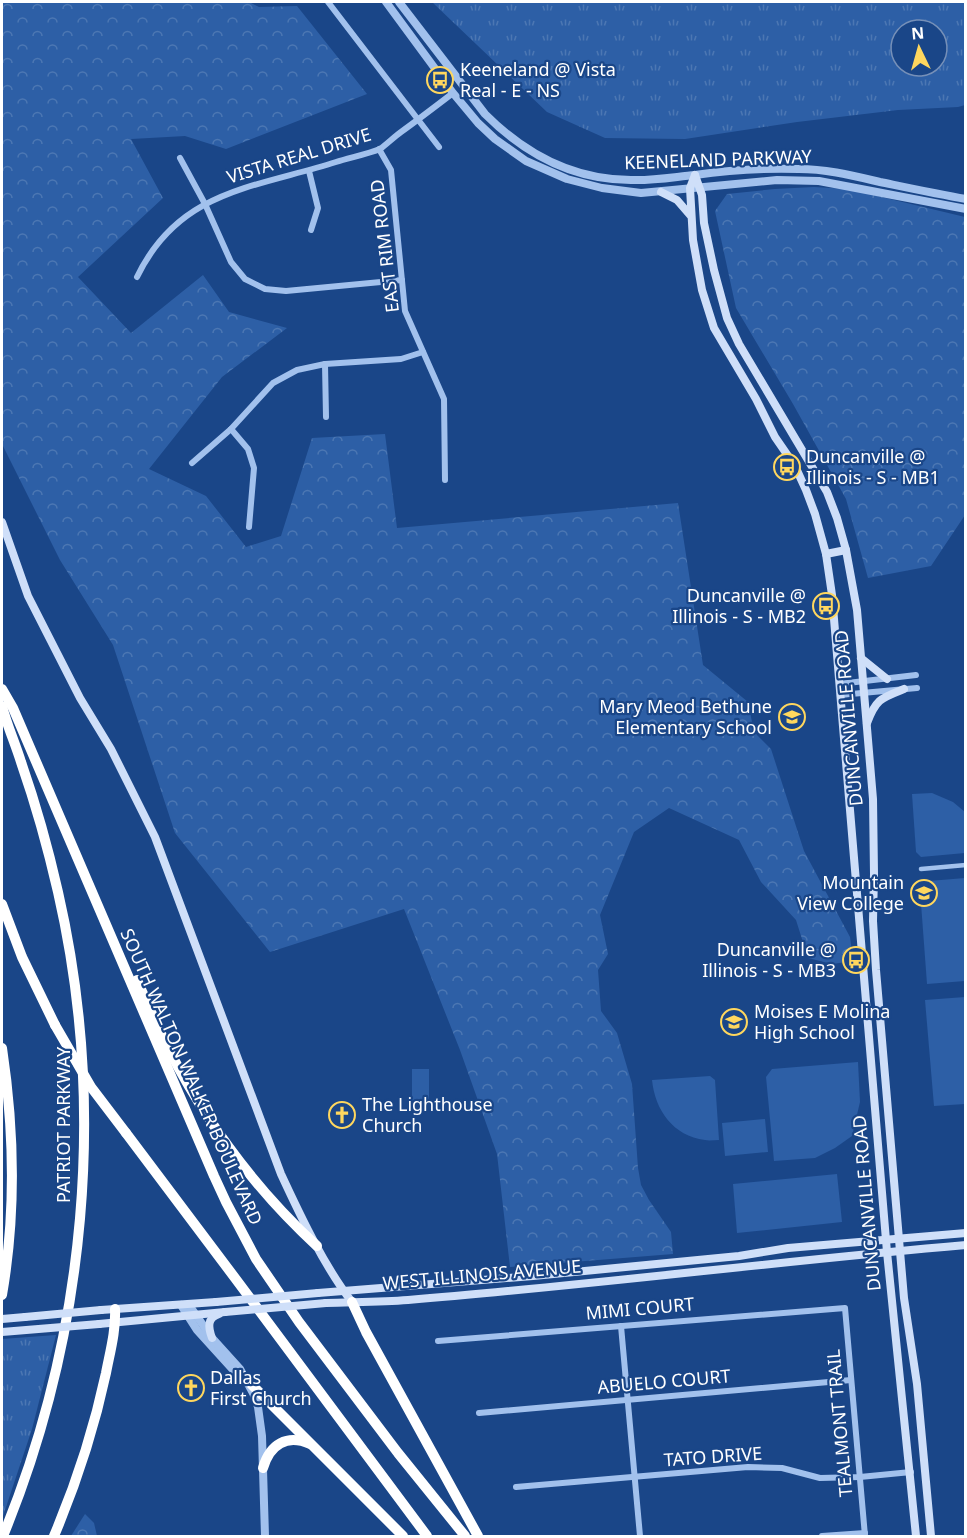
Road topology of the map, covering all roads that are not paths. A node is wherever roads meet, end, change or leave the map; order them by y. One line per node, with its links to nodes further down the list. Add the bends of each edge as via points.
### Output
1 (328, 2): 6 (street)
2 (386, 2): 5 (street, KEENELAND PARKWAY)
3 (399, 2): 4 (street, KEENELAND PARKWAY)
4 (462, 86): 5 (street); 12 (street, KEENELAND PARKWAY, via 501,130 522,146 570,170 629,180)
5 (453, 93): 6 (street, VISTA REAL DRIVE); 16 (street, KEENELAND PARKWAY, via 495,139 534,166 602,188)
6 (418, 119): 7 (street); 8 (street, VISTA REAL DRIVE)
7 (439, 147)
8 (379, 149): 11 (street, VISTA REAL DRIVE); 23 (street, EAST RIM ROAD, via 391,170)
9 (180, 158): 18 (street)
10 (738, 170): 12 (street, KEENELAND PARKWAY); 13 (street); 17 (street, KEENELAND PARKWAY, via 817,170)
11 (309, 171): 18 (street, VISTA REAL DRIVE, via 248,186); 21 (street, via 318,208)
12 (695, 175): 14 (main road, DUNCANVILLE ROAD); 15 (main road, DUNCANVILLE ROAD)
13 (740, 183): 14 (street, KEENELAND PARKWAY); 19 (street, KEENELAND PARKWAY, via 819,181)
14 (700, 187): 15 (street, KEENELAND PARKWAY); 24 (main road, DUNCANVILLE ROAD, via 708,246)
15 (690, 188): 16 (street, KEENELAND PARKWAY); 20 (main road, DUNCANVILLE ROAD)
16 (661, 192): 20 (main road, via 677,200)
17 (966, 199)
18 (205, 204): 22 (street, VISTA REAL DRIVE, via 164,236); 23 (street, via 231,262 245,279 265,289 286,291)
19 (966, 208)
20 (691, 216): 25 (main road, DUNCANVILLE ROAD, via 697,266)
21 (311, 230)
22 (137, 277)
23 (402, 280): 26 (street, EAST RIM ROAD, via 405,311)
24 (725, 309): 25 (main road); 29 (main road, DUNCANVILLE ROAD, via 739,344)
25 (710, 315): 31 (main road, DUNCANVILLE ROAD)
26 (423, 352): 27 (street, via 401,358); 33 (street, EAST RIM ROAD, via 444,399)
27 (325, 364): 28 (street); 30 (street, via 297,370 273,382)
28 (326, 417)
29 (789, 428): 31 (main road); 36 (main road, DUNCANVILLE ROAD, via 826,492)
30 (231, 429): 32 (street); 35 (street, via 248,449 254,468)
31 (775, 437): 37 (main road, DUNCANVILLE ROAD, via 806,490)
32 (192, 463)
33 (445, 480)
34 (2, 522): 59 (main road, via 28,596 155,837 281,1174)
35 (249, 526)
36 (846, 550): 37 (main road); 38 (main road, DUNCANVILLE ROAD)
37 (826, 554): 42 (main road, DUNCANVILLE ROAD)
38 (861, 658): 40 (main road); 41 (main road, DUNCANVILLE ROAD)
39 (916, 675): 40 (street)
40 (886, 679): 41 (street)
41 (862, 681): 42 (street); 46 (main road, DUNCANVILLE ROAD)
42 (839, 684): 47 (main road, DUNCANVILLE ROAD)
43 (917, 688): 45 (street)
44 (2, 689): 53 (highway, SOUTH WALTON WALKER BOULEVARD)
45 (904, 689): 46 (street); 49 (main road, via 873,707)
46 (863, 693): 47 (street); 49 (main road, DUNCANVILLE ROAD)
47 (840, 695): 57 (main road, DUNCANVILLE ROAD)
48 (2, 709): 94 (highway, PATRIOT PARKWAY, via 41,825 58,893 74,980 84,1094 79,1230 63,1343 40,1431)
49 (866, 726): 56 (main road, DUNCANVILLE ROAD, via 874,819 876,970)
50 (966, 865): 51 (street)
51 (921, 869)
52 (2, 904): 98 (highway, bridge, via 55,1025 92,1087)
53 (103, 919): 59 (highway, via 126,955 167,1046 207,1116 246,1170); 99 (highway, SOUTH WALTON WALKER BOULEVARD, via 218,1185 256,1259 337,1373)
54 (2, 1048): 68 (highway, via 11,1141 9,1230)
55 (966, 1233): 56 (main road, WEST ILLINOIS AVENUE)
56 (899, 1239): 57 (main road, WEST ILLINOIS AVENUE); 60 (main road, DUNCANVILLE ROAD)
57 (886, 1240): 61 (main road, DUNCANVILLE ROAD); 62 (main road, WEST ILLINOIS AVENUE)
58 (966, 1245): 60 (main road, WEST ILLINOIS AVENUE)
59 (317, 1246): 67 (main road)
60 (900, 1251): 61 (main road, WEST ILLINOIS AVENUE); 88 (main road, DUNCANVILLE ROAD)
61 (887, 1252): 63 (main road, WEST ILLINOIS AVENUE); 89 (main road, DUNCANVILLE ROAD)
62 (699, 1260): 63 (main road); 64 (main road, WEST ILLINOIS AVENUE)
63 (700, 1273): 66 (main road, WEST ILLINOIS AVENUE)
64 (510, 1278): 65 (main road, WEST ILLINOIS AVENUE); 66 (main road)
65 (439, 1284): 67 (main road, WEST ILLINOIS AVENUE); 69 (main road)
66 (511, 1290): 69 (main road, WEST ILLINOIS AVENUE)
67 (344, 1291): 70 (main road); 71 (main road, WEST ILLINOIS AVENUE, bridge)
68 (2, 1295)
69 (439, 1297): 70 (main road, WEST ILLINOIS AVENUE)
70 (352, 1302): 74 (main road, WEST ILLINOIS AVENUE, bridge); 100 (highway)
71 (185, 1305): 73 (main road, WEST ILLINOIS AVENUE); 75 (street)
72 (845, 1308): 78 (street, MIMI COURT); 83 (street, TEALMONT TRAIL)
73 (115, 1309): 76 (main road, WEST ILLINOIS AVENUE, bridge); 77 (highway)
74 (223, 1313): 75 (main road, WEST ILLINOIS AVENUE); 80 (main road, via 210,1321)
75 (191, 1316): 77 (main road, WEST ILLINOIS AVENUE); 80 (street); 82 (street, via 197,1330)
76 (2, 1319)
77 (115, 1323): 79 (main road, WEST ILLINOIS AVENUE, bridge); 95 (highway, via 88,1442)
78 (621, 1326): 81 (street, MIMI COURT); 84 (street)
79 (2, 1332)
80 (212, 1338): 82 (street)
81 (438, 1341)
82 (243, 1376): 86 (highway); 87 (street, via 258,1407)
83 (851, 1380): 84 (street, ABUELO COURT); 91 (street, TEALMONT TRAIL)
84 (628, 1400): 85 (street, ABUELO COURT); 90 (street)
85 (478, 1413)
86 (314, 1447): 87 (highway, via 300,1440 280,1443 271,1450); 97 (highway)
87 (263, 1468): 96 (street)
88 (926, 1471): 89 (main road); 104 (main road, DUNCANVILLE ROAD)
89 (910, 1472): 91 (street, TATO DRIVE); 103 (main road, DUNCANVILLE ROAD)
90 (635, 1477): 91 (street, TATO DRIVE, via 748,1467 782,1468 820,1478); 92 (street, TATO DRIVE); 101 (street)
91 (860, 1477): 93 (street, TEALMONT TRAIL)
92 (516, 1487)
93 (865, 1535): 102 (street)
94 (3, 1536)
95 (54, 1536)
96 (265, 1536)
97 (403, 1536)
98 (427, 1536)
99 (465, 1536)
100 (478, 1536)
101 (640, 1536)
102 (822, 1536)
103 (916, 1536)
104 (932, 1536)

